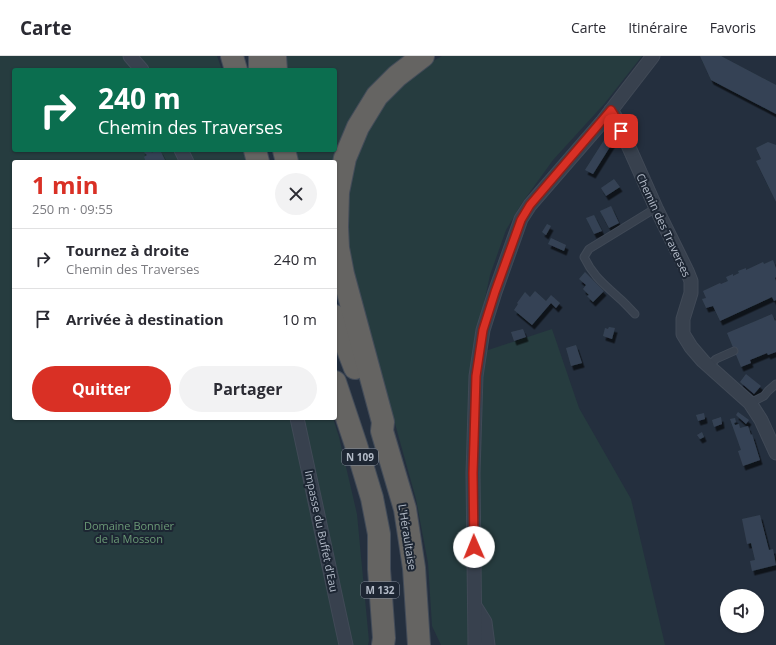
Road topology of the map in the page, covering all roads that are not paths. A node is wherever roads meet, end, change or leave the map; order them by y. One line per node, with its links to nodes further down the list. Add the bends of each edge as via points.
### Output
1 (130, 56): 7 (street)
2 (232, 56): 8 (highway)
3 (260, 56): 9 (highway)
4 (275, 56): 10 (highway)
5 (423, 56): 21 (highway, N 109, via 377,96 358,127 345,158 338,192 338,248 383,422)
6 (652, 56): 11 (street)
7 (140, 68)
8 (235, 68)
9 (260, 68)
10 (276, 68)
11 (611, 110): 12 (street, Chemin des Traverses); 24 (street, via 524,214 483,330 476,376 473,473)
12 (656, 208): 13 (lane, via 589,249 584,257 596,276); 16 (street, Chemin des Traverses, via 691,281 691,293 683,320 683,334 691,348)
13 (635, 314)
14 (337, 321): 21 (highway, N 109, via 376,425)
15 (734, 351): 16 (lane, via 716,359)
16 (709, 366): 19 (street, Chemin des Traverses)
17 (776, 384): 19 (lane, via 764,396)
18 (337, 388): 23 (highway, N 109, via 372,498)
19 (750, 403): 22 (street, Chemin des Traverses, via 762,420)
20 (297, 420): 25 (street, Impasse du Buffet d'Eau)
21 (382, 431): 28 (highway, L'Héraultaise / N 109, via 405,509 414,568)
22 (776, 453)
23 (379, 534): 26 (highway, M 132); 27 (highway, L'Héraultaise / N 109, via 390,570)
24 (475, 606): 29 (street); 30 (street, via 485,622)
25 (346, 645)
26 (383, 645)
27 (397, 645)
28 (419, 645)
29 (475, 645)
30 (488, 645)

